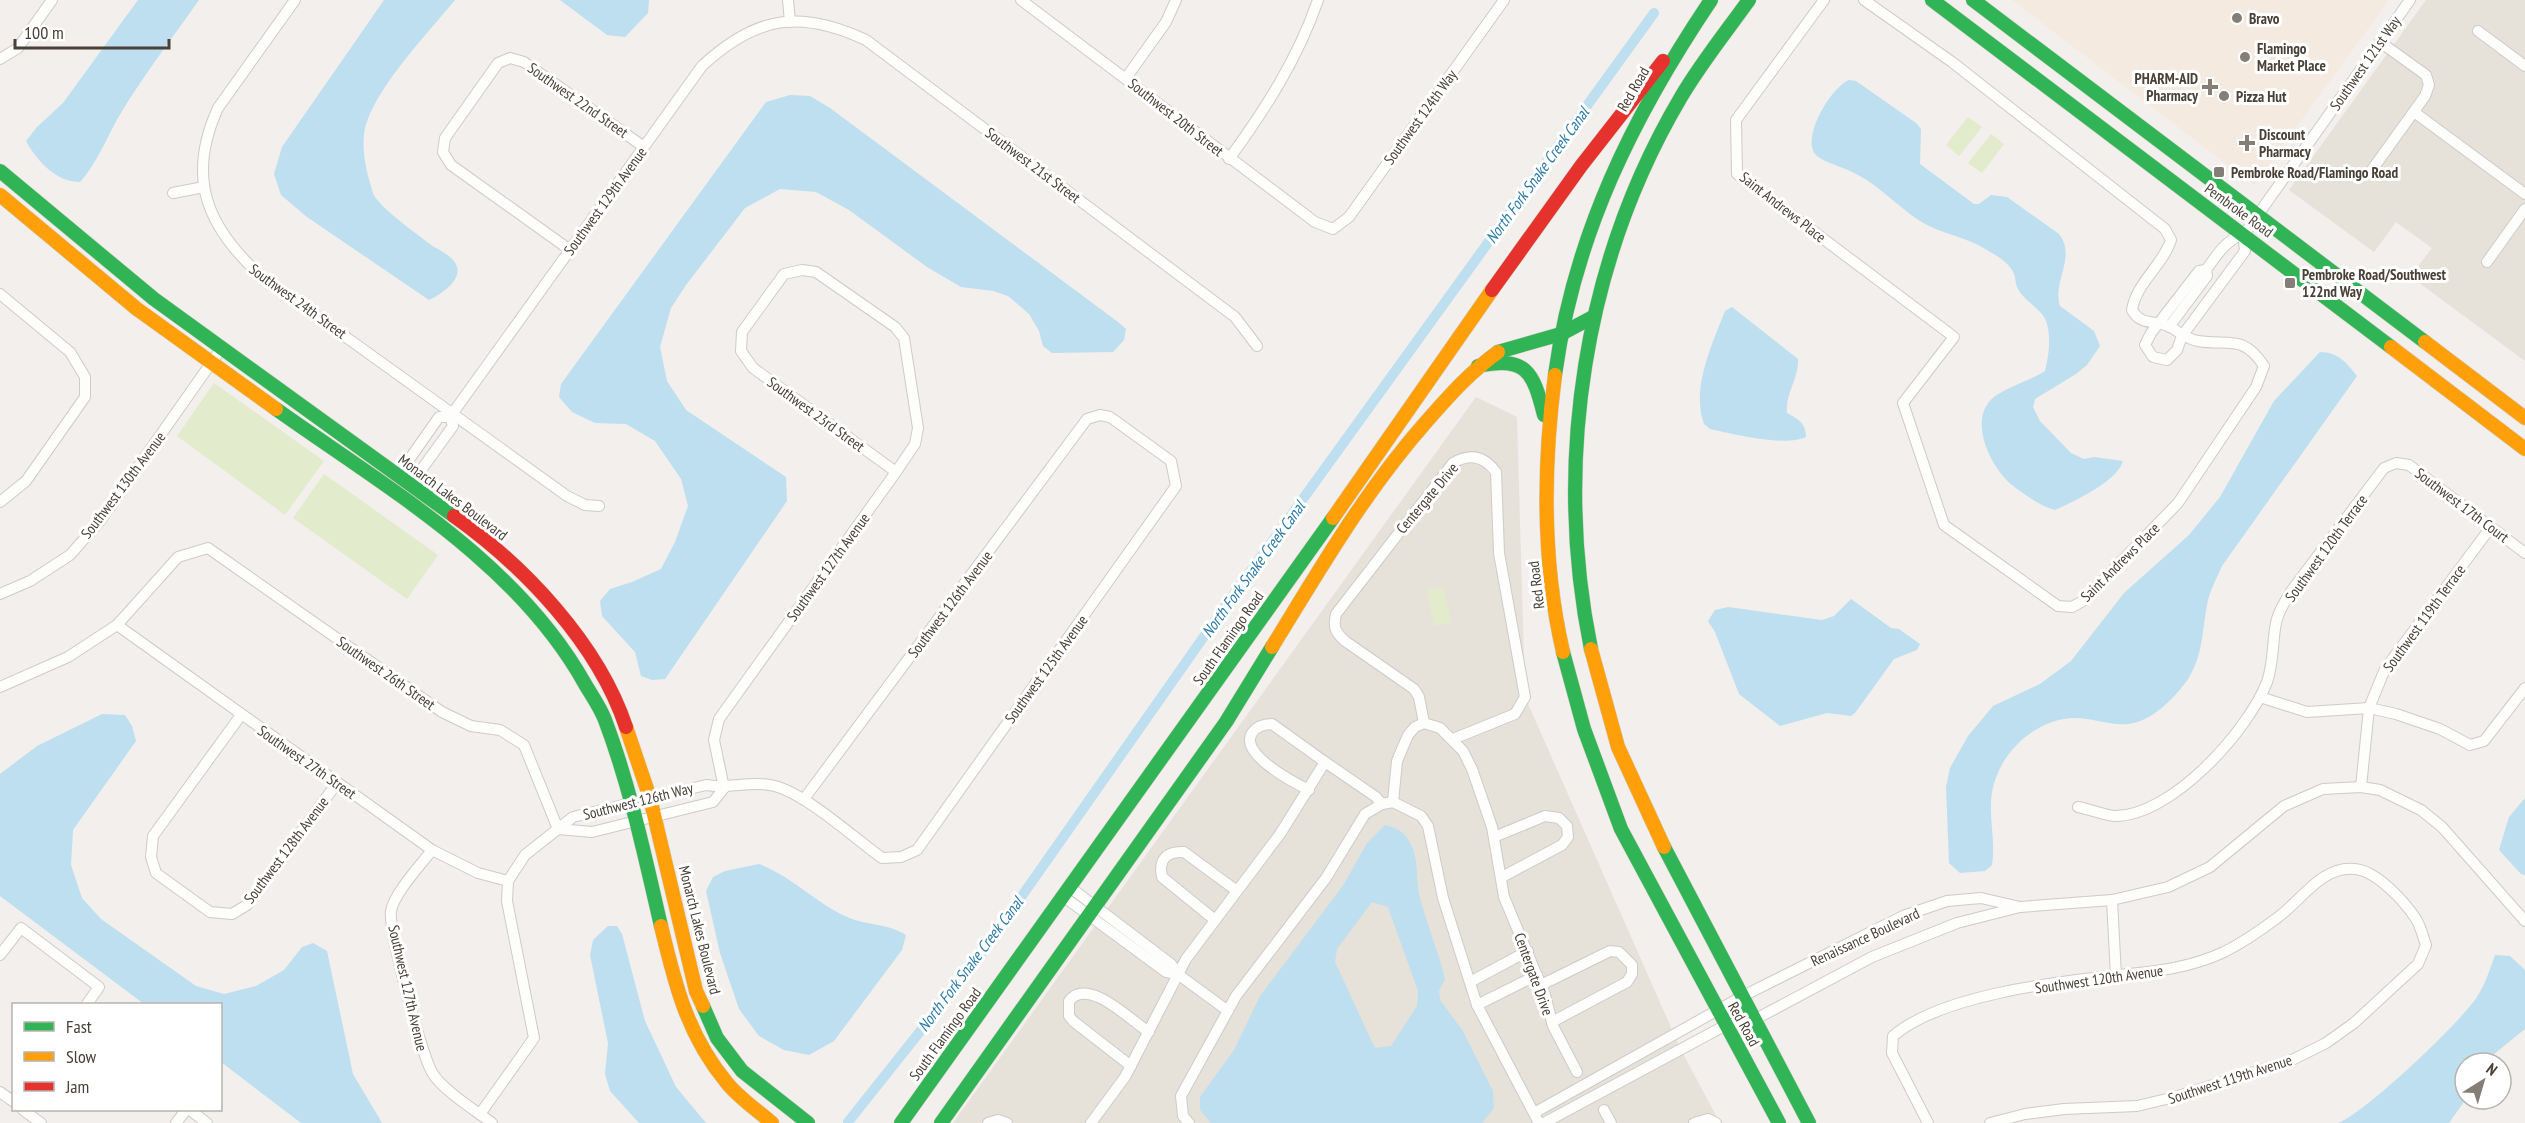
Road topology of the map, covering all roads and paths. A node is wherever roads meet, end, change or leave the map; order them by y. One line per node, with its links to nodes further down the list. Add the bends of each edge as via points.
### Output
1 (52, 0): 19 (street, via 18,48)
2 (295, 0): 27 (street, Southwest 24th Street, via 218,108 205,145)
3 (788, 0): 15 (street)
4 (1021, 0): 21 (street, Southwest 20th Street)
5 (1176, 0): 21 (street, via 1166,22)
6 (1318, 0): 24 (street, via 1308,28 1265,110)
7 (1504, 0): 33 (street, Southwest 124th Way, via 1349,217)
8 (1711, 0): 16 (main road, South Flamingo Road)
9 (1749, 0): 38 (main road, Red Road, via 1699,69 1652,152 1611,251)
10 (1824, 0): 41 (street, Saint Andrews Place, via 1736,120 1737,174 1954,337 1903,403 1944,525 2058,606 2072,607 2083,601 2178,503 2263,375 2260,360 2243,345)
11 (1864, 0): 39 (street, Saint Andrews Place, via 1952,62 2165,229 2171,240 2167,252 2133,299 2132,310 2136,317)
12 (1932, 0): 34 (main road, Pembroke Road)
13 (1973, 0): 32 (main road, Pembroke Road)
14 (2410, 0): 18 (street, Southwest 121st Way)
15 (790, 22): 23 (street, Southwest 129th Avenue, via 764,26 722,48 702,66); 42 (street, Southwest 21st Street, via 814,20 866,40 1235,317)
16 (1693, 24): 40 (main road, Red Road, via 1626,137 1585,240); 86 (main road, South Flamingo Road, via 1587,160)
17 (2478, 31): 20 (street)
18 (2380, 42): 22 (street, via 2426,75 2429,85); 32 (street, Southwest 121st Way)
19 (0, 59)
20 (2525, 66)
21 (1126, 78): 24 (street, Southwest 20th Street)
22 (2414, 112): 26 (street); 29 (street)
23 (644, 147): 35 (street, Southwest 129th Avenue); 35 (street, Southwest 22nd Street, via 524,62 510,58 498,63 445,138 443,152 451,165)
24 (1230, 159): 33 (street, Southwest 20th Street, via 1315,222)
25 (0, 171): 43 (main road, Monarch Lakes Boulevard, via 154,299)
26 (2369, 174)
27 (204, 187): 28 (street); 47 (street, Southwest 24th Street, via 219,230 252,269)
28 (173, 193)
29 (2525, 194)
30 (0, 195): 45 (main road, Monarch Lakes Boulevard, via 137,309)
31 (2525, 209): 36 (street)
32 (2257, 214): 34 (street, Southwest 121st Way); 48 (main road, Pembroke Road)
33 (1333, 229)
34 (2243, 233): 39 (street, via 2231,238 2206,270 2206,276); 41 (street, via 2245,251); 50 (main road, Pembroke Road)
35 (570, 250): 47 (street, Southwest 129th Avenue)
36 (2487, 262)
37 (0, 294): 55 (street, via 70,352 85,377 85,397 26,481)
38 (1593, 317): 40 (main road); 99 (main road, Red Road, via 1574,446 1574,515 1584,618 1611,725 1645,809)
39 (2164, 326): 41 (street, Saint Andrews Place); 41 (street, via 2151,333 2145,345 2153,357 2168,360)
40 (1561, 334): 46 (main road, via 1503,349); 49 (main road, Red Road)
41 (2182, 336)
42 (1257, 346)
43 (222, 349): 45 (street, Southwest 130th Avenue); 54 (main road, Monarch Lakes Boulevard)
44 (741, 351): 53 (street, Southwest 23rd Street, via 753,368); 53 (street, Southwest 127th Avenue, via 742,332 784,274 802,270 816,272 895,327 904,338 918,428 915,444)
45 (211, 364): 59 (street, Southwest 130th Avenue, via 100,521 70,555 30,581); 75 (main road, Monarch Lakes Boulevard, via 452,535 523,597 574,664 604,718)
46 (1478, 366): 49 (main road, via 1514,361 1528,369 1536,381); 89 (main road, via 1424,421 1358,507 1226,722)
47 (452, 415): 54 (street, Southwest 129th Avenue, via 453,426 419,473); 54 (street, Southwest 129th Avenue, via 439,417 412,455 406,464); 56 (street, Southwest 24th Street, via 567,496 585,505)
48 (2525, 418)
49 (1549, 429): 103 (main road, Red Road, via 1546,519 1551,578 1558,626 1584,731 1617,820)
50 (2525, 449)
51 (2396, 463): 57 (street, Southwest 17th Court, via 2409,465); 63 (street, Southwest 120th Terrace, via 2385,468 2292,590 2276,620 2273,664)
52 (1175, 471): 74 (street, Southwest 126th Avenue, via 1171,461 1110,417 1088,419); 74 (street, Southwest 125th Avenue, via 1176,486 917,850 882,858)
53 (896, 472): 71 (street, Southwest 127th Avenue, via 719,719 714,740)
54 (408, 477): 73 (main road, Monarch Lakes Boulevard, via 537,585 589,654 621,711)
55 (0, 502)
56 (599, 506)
57 (2491, 527): 58 (street, Southwest 17th Court); 64 (street, Southwest 119th Terrace, via 2385,669)
58 (2525, 553)
59 (0, 594)
60 (117, 625): 61 (street, via 68,657); 65 (street, Southwest 27th Street); 80 (street, Southwest 26th Street, via 178,557 208,548 442,712 471,726 500,730 524,745)
61 (0, 687)
62 (2525, 688): 64 (street, via 2478,745 2470,745 2417,720)
63 (2260, 697): 64 (street, via 2307,712); 77 (street, Southwest 120th Terrace, via 2241,729 2179,792 2152,807 2114,816)
64 (2369, 708): 70 (street, Southwest 119th Terrace)
65 (241, 715): 69 (street, Southwest 27th Street); 69 (street, Southwest 128th Avenue, via 153,836 151,857 156,873 210,912 232,914 247,905)
66 (1424, 723): 67 (street, Centergate Drive, via 1440,728); 67 (street, Centergate Drive, via 1414,689 1337,634 1336,614 1453,463 1476,456 1496,472 1499,552 1525,697 1515,714); 76 (street, via 1415,727 1401,745)
67 (1453, 739): 81 (street, Centergate Drive, via 1472,769)
68 (1325, 762): 72 (street); 72 (street, via 1272,724 1256,728 1252,734 1248,742 1258,757); 76 (street)
69 (337, 783): 82 (street, Southwest 27th Street)
70 (2361, 787): 87 (street, Renaissance Boulevard, via 2323,789 2284,806 2210,867 2168,887); 91 (street, Renaissance Boulevard, via 2400,798 2442,827)
71 (724, 788): 73 (street, Southwest 126th Way, via 706,785); 74 (street, via 752,783 772,785); 78 (street, Southwest 126th Way, via 713,802)
72 (1309, 790): 85 (street)
73 (650, 798): 75 (street, Southwest 126th Way); 78 (main road, Monarch Lakes Boulevard)
74 (804, 799)
75 (632, 802): 79 (main road, Monarch Lakes Boulevard); 80 (street, Southwest 126th Way, via 573,817)
76 (1387, 803): 98 (street, via 1421,816 1428,826 1443,898); 102 (street, via 1365,814 1326,878)
77 (2078, 807)
78 (655, 816): 79 (street, Southwest 126th Way); 121 (main road, Monarch Lakes Boulevard, via 696,991 717,1038 742,1071)
79 (637, 820): 80 (street, Southwest 126th Way, via 592,832); 120 (main road, Monarch Lakes Boulevard, via 678,997 696,1037 728,1084)
80 (558, 829): 84 (street, Southwest 126th Way, via 525,855)
81 (1494, 837): 83 (street, Centergate Drive); 83 (street, via 1545,816 1559,818 1567,826 1568,837 1562,845)
82 (432, 850): 84 (street, Southwest 27th Street, via 478,873); 114 (street, Southwest 127th Avenue, via 398,895 391,911 396,941 423,1057 434,1076)
83 (1502, 877): 93 (street, Centergate Drive, via 1504,897)
84 (508, 880): 114 (street, via 507,901 534,1038)
85 (1237, 891): 90 (street); 90 (street, via 1184,852 1166,855 1160,869 1162,876)
86 (1067, 893): 89 (street); 122 (main road, South Flamingo Road)
87 (2112, 900): 88 (street, Renaissance Boulevard); 96 (street)
88 (2020, 907): 99 (street, Renaissance Boulevard, via 1981,898 1947,901 1856,938); 104 (street, Renaissance Boulevard, via 1913,939)
89 (1093, 912): 95 (street, via 1171,964); 123 (main road)
90 (1215, 920): 95 (street)
91 (2525, 921)
92 (2426, 945): 96 (street, Southwest 120th Avenue, via 2417,920 2379,877 2356,868 2328,874 2278,917 2223,952 2164,971); 135 (street, Southwest 119th Avenue, via 2418,964 2354,1023 2292,1060 2137,1106 2064,1109)
93 (1528, 951): 97 (street, Centergate Drive); 98 (street)
94 (0, 955): 100 (street, via 21,928 99,987)
95 (1179, 975): 102 (street); 107 (street)
96 (2116, 975): 134 (street, Southwest 120th Avenue, via 1993,994 1909,1023 1893,1036 1892,1053)
97 (1539, 980): 101 (street); 105 (street, Centergate Drive); 105 (street, via 1610,951 1619,952 1632,965 1627,982)
98 (1470, 982): 101 (street)
99 (1741, 998): 103 (street, Renaissance Boulevard); 104 (main road, Red Road)
100 (88, 1003)
101 (1477, 1005): 115 (street)
102 (1228, 1011): 127 (street, via 1181,1096 1183,1116)
103 (1718, 1011): 106 (main road, Red Road); 115 (street)
104 (1754, 1020): 106 (street, Renaissance Boulevard); 133 (main road, Red Road)
105 (1552, 1022): 109 (street, Centergate Drive)
106 (1726, 1025): 128 (street); 132 (main road, Red Road)
107 (1149, 1032): 108 (street); 108 (street, via 1097,995 1078,993 1069,1001 1073,1021)
108 (1131, 1066): 126 (street)
109 (1577, 1072)
110 (1604, 1110): 129 (street)
111 (24, 1111): 116 (street)
112 (187, 1111): 117 (street)
113 (189, 1111): 118 (street)
114 (480, 1114): 119 (street, Southwest 127th Avenue)
115 (1537, 1118)
116 (41, 1123)
117 (176, 1123)
118 (207, 1123)
119 (492, 1123)
120 (772, 1123)
121 (807, 1123)
122 (901, 1123)
123 (941, 1123)
124 (988, 1123): 125 (street)
125 (1007, 1123)
126 (1091, 1123)
127 (1189, 1123)
128 (1544, 1123)
129 (1611, 1123)
130 (1694, 1123): 131 (street, via 1708,1119)
131 (1716, 1123)
132 (1779, 1123)
133 (1809, 1123)
134 (1928, 1123)
135 (1990, 1123)

